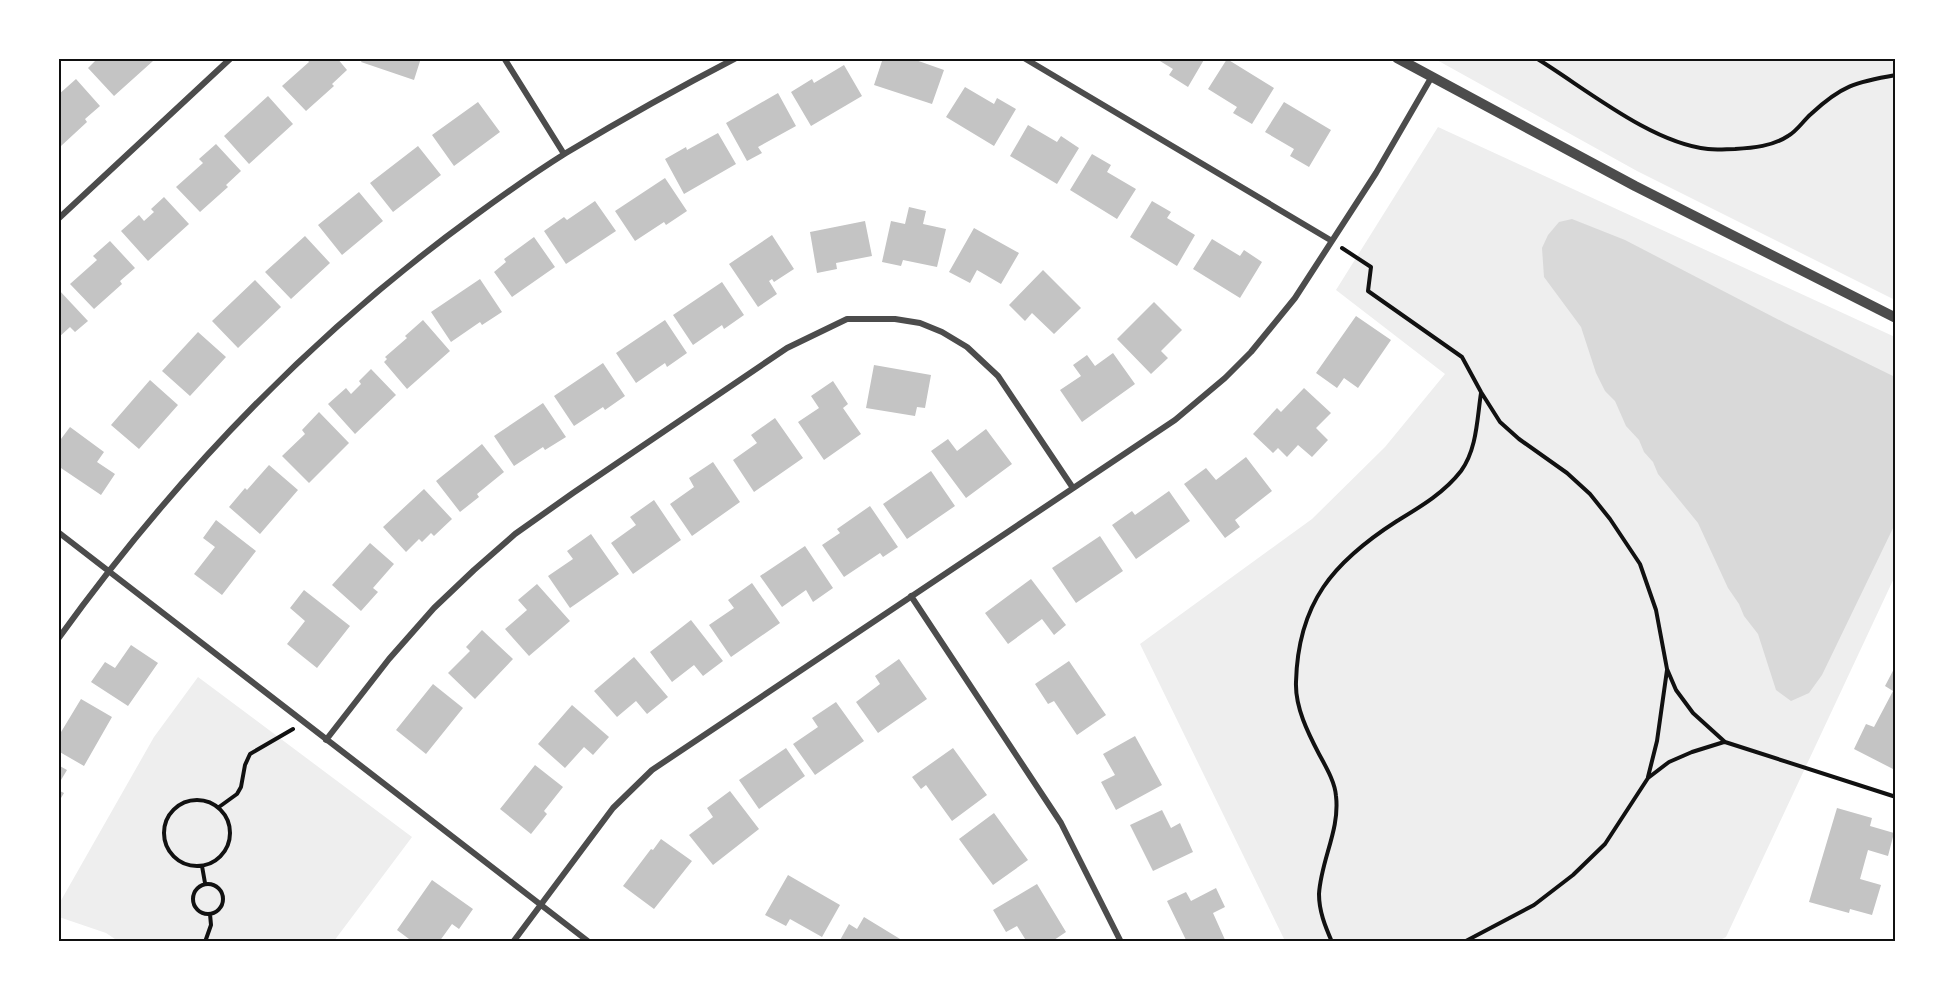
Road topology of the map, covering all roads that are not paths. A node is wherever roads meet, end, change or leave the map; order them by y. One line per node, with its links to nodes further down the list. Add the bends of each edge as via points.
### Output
1 (231, 58): 8 (street)
2 (504, 58): 7 (street)
3 (736, 58): 7 (street)
4 (1024, 58): 9 (street)
5 (1396, 58): 6 (street)
6 (1431, 78): 9 (street); 10 (street)
7 (564, 154): 13 (street, via 442,239 333,330 225,435)
8 (58, 219)
9 (1332, 241): 11 (street, via 1278,321 1226,378 1175,420)
10 (1896, 318)
11 (1073, 488): 14 (street); 16 (street, via 998,376 967,347 920,323 847,319 787,348 515,534 434,608)
12 (58, 532): 13 (street)
13 (109, 572): 15 (street); 16 (street)
14 (911, 596): 17 (street, via 652,770 613,808); 20 (street, via 1061,822)
15 (58, 639)
16 (326, 740): 17 (street)
17 (541, 906): 18 (street); 19 (street)
18 (513, 942)
19 (589, 942)
20 (1121, 942)

